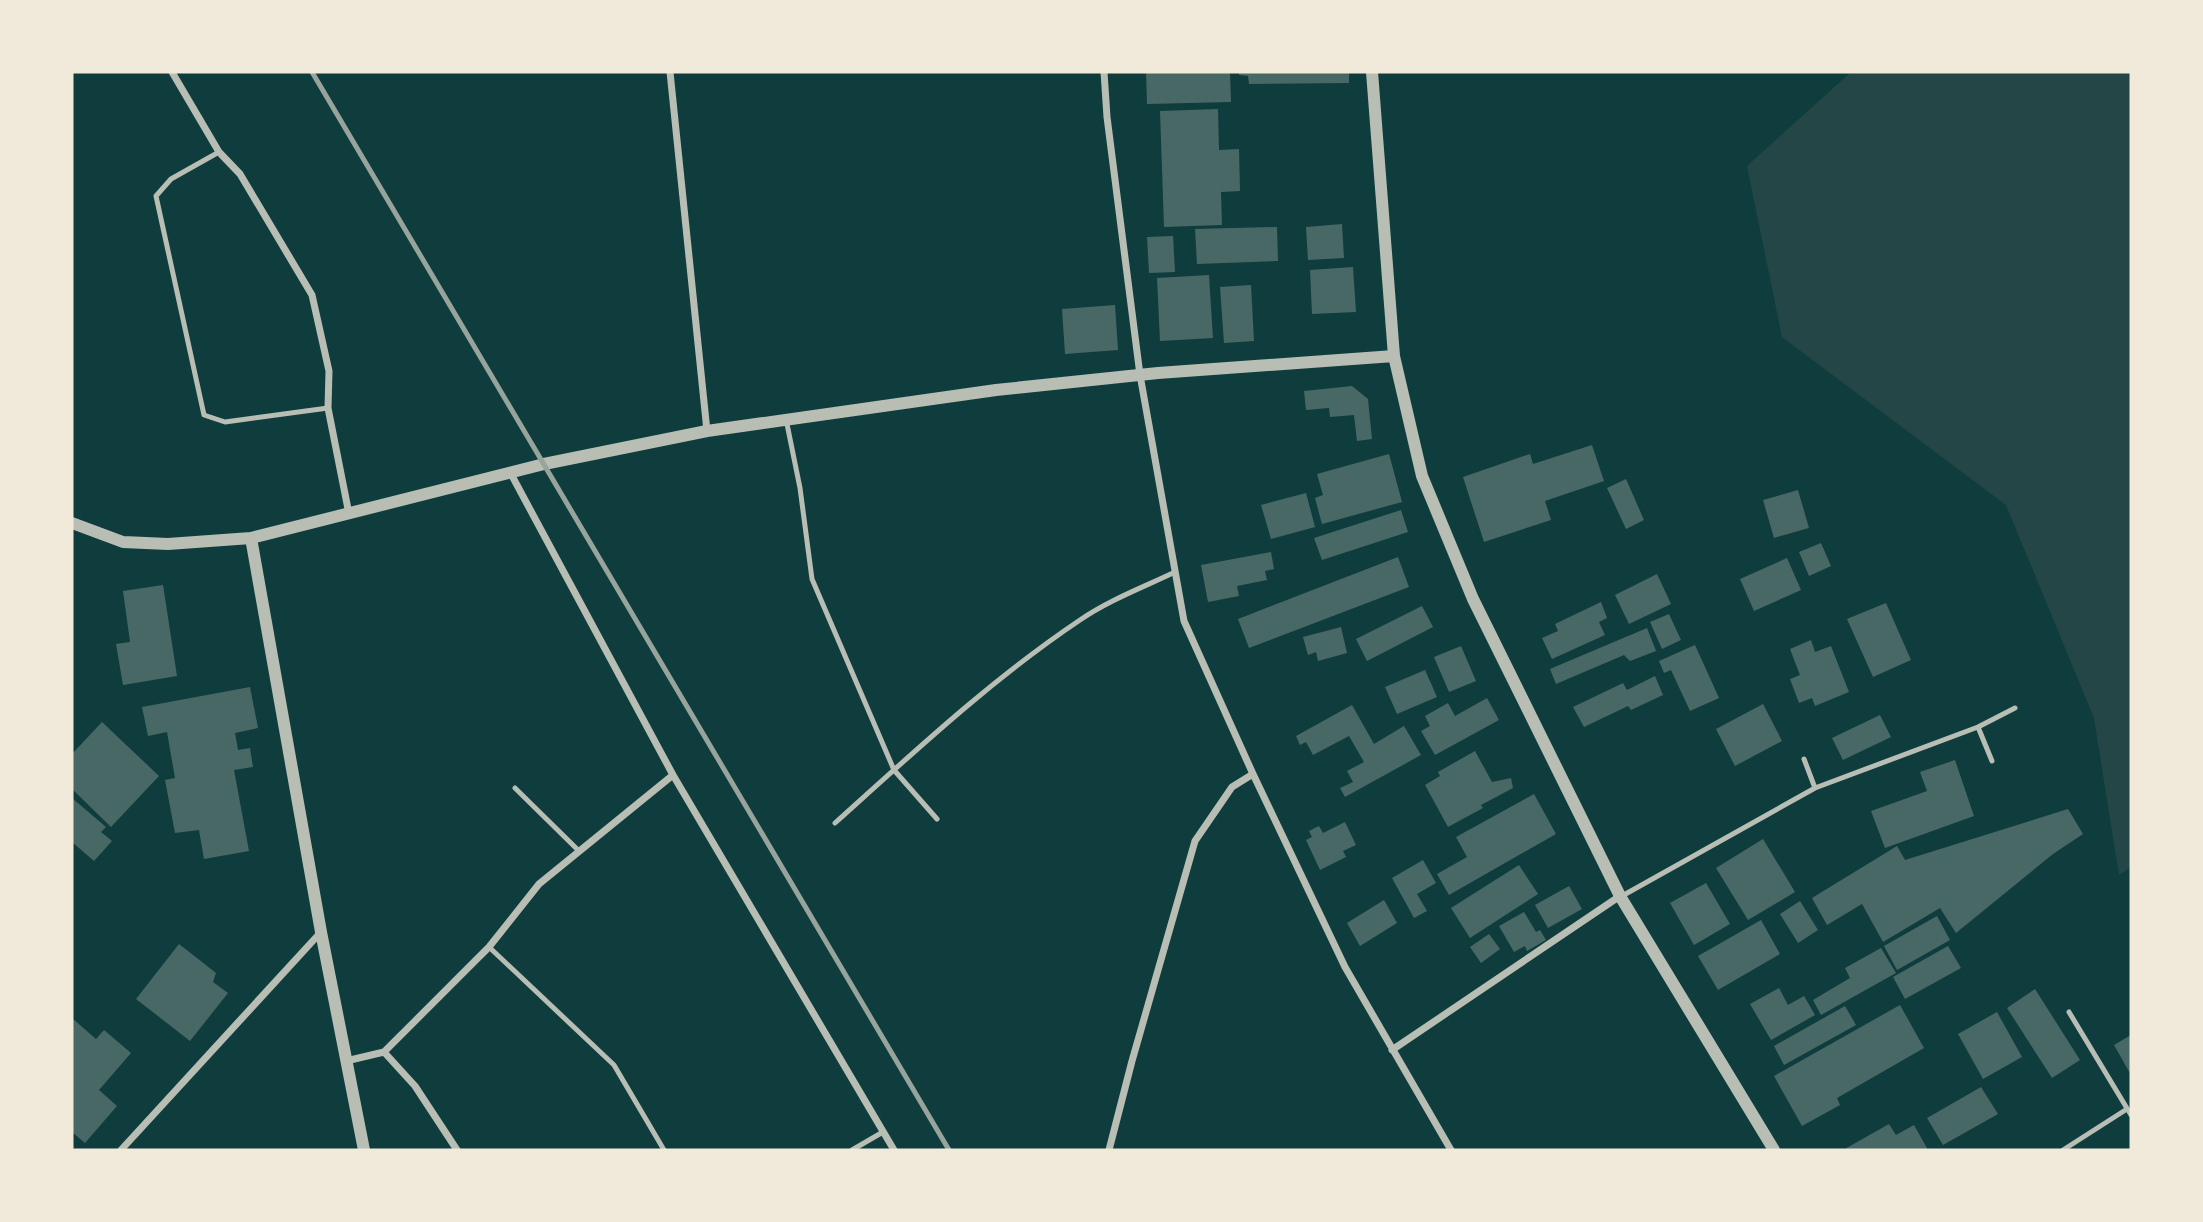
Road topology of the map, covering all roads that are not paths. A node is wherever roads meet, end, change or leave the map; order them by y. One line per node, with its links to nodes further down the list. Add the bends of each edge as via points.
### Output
1 (172, 72): 5 (street)
2 (670, 72): 10 (street)
3 (1104, 72): 7 (street)
4 (1372, 72): 6 (street)
5 (219, 152): 8 (street, via 240,174 312,295 329,372); 8 (lane, via 170,179 156,196 204,415 225,422)
6 (1394, 356): 7 (street); 28 (street, via 1422,476 1473,599)
7 (1140, 375): 9 (street); 15 (street)
8 (328, 408): 12 (street)
9 (786, 419): 10 (street); 20 (lane, via 812,579)
10 (707, 431): 11 (street)
11 (511, 474): 12 (street); 22 (street)
12 (349, 513): 14 (street)
13 (72, 523): 14 (street, via 123,542)
14 (251, 538): 29 (street)
15 (1175, 572): 20 (lane, via 1082,618 982,693); 21 (street, via 1184,621)
16 (2015, 708): 17 (lane)
17 (1978, 727): 19 (lane); 24 (lane)
18 (1804, 759): 24 (lane)
19 (1992, 761)
20 (894, 770): 25 (lane); 26 (lane)
21 (1252, 774): 32 (street, via 1345,967); 44 (street, via 1232,787 1195,841)
22 (673, 775): 27 (street); 37 (street)
23 (515, 788): 27 (lane)
24 (1815, 788): 28 (lane)
25 (937, 819)
26 (835, 823)
27 (579, 851): 30 (street, via 539,884)
28 (1620, 896): 32 (street); 46 (street)
29 (321, 932): 34 (street); 38 (street)
30 (489, 947): 33 (street); 41 (lane, via 614,1065)
31 (2069, 1012): 35 (lane)
32 (1392, 1050): 45 (street)
33 (384, 1052): 34 (street); 40 (street, via 415,1086)
34 (346, 1060): 39 (street)
35 (2127, 1109): 36 (lane); 47 (lane)
36 (2131, 1115)
37 (883, 1132): 42 (lane); 43 (street)
38 (121, 1150)
39 (364, 1150)
40 (457, 1150)
41 (664, 1150)
42 (852, 1150)
43 (894, 1150)
44 (1109, 1150)
45 (1451, 1150)
46 (1774, 1150)
47 (2063, 1150)

